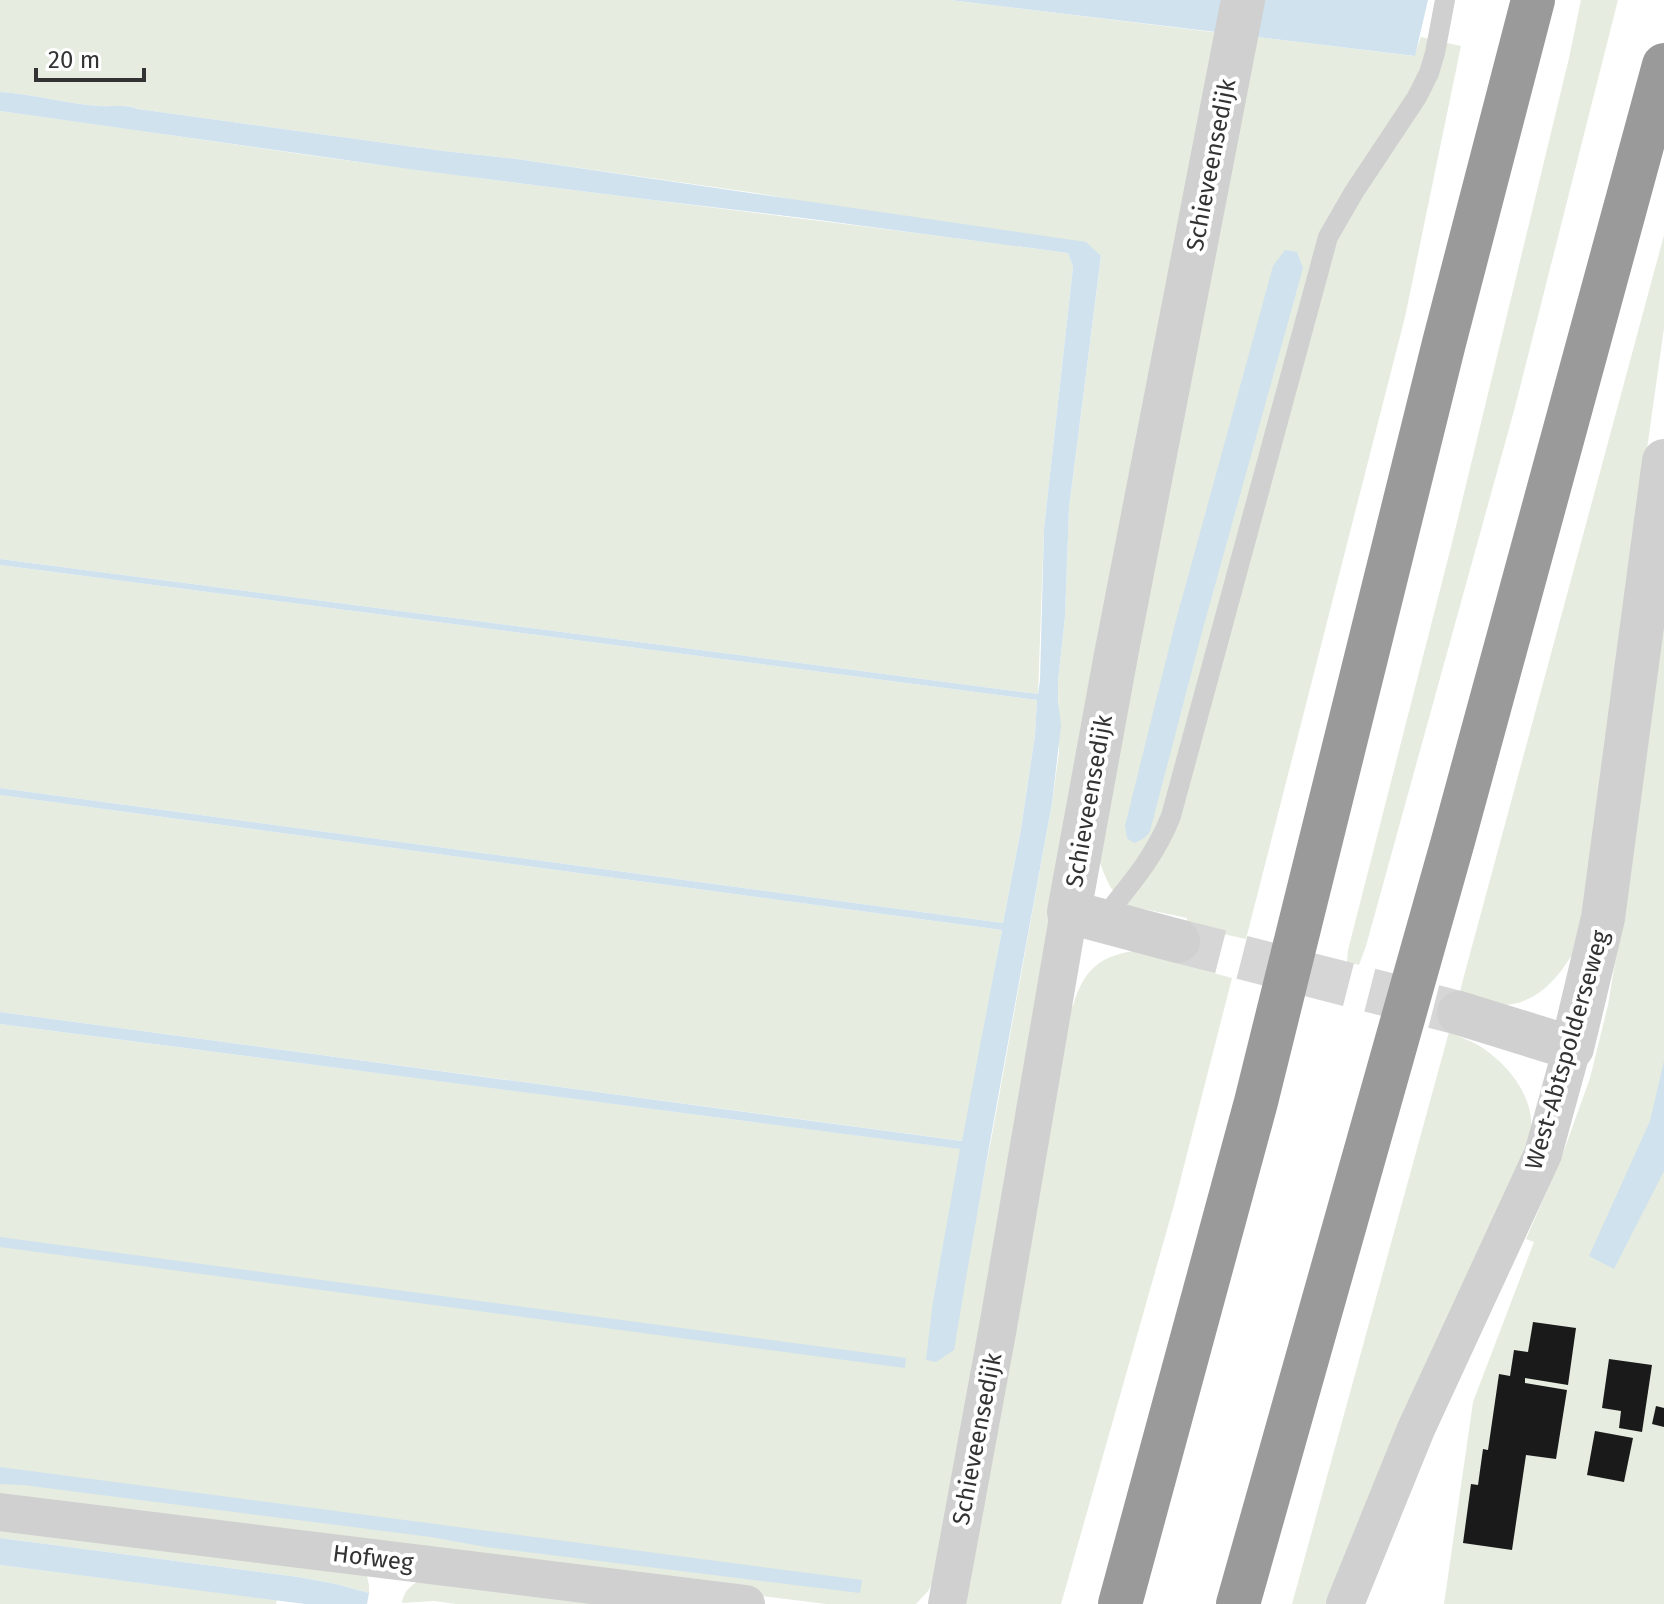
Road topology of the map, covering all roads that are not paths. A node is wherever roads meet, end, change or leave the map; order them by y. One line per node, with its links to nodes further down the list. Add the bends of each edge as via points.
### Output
1 (1243, 0): 8 (street, Schieveensedijk, via 1116,655)
2 (1445, 0): 8 (lane, via 1429,73 1328,237 1162,839 1146,866)
3 (1508, 0): 6 (highway)
4 (1533, 0): 6 (highway)
5 (1664, 65): 16 (highway)
6 (1444, 343): 15 (highway, via 1256,1102)
7 (1664, 461): 11 (street, West-Abtspolderseweg, via 1603,918)
8 (1085, 916): 9 (street); 14 (street, Schieveensedijk, via 1001,1312)
9 (1178, 941)
10 (1459, 1013): 11 (street)
11 (1572, 1048): 17 (street, West-Abtspolderseweg, via 1543,1154 1416,1429)
12 (0, 1512): 13 (street, Hofweg)
13 (746, 1604)
14 (947, 1604)
15 (1120, 1604)
16 (1238, 1604)
17 (1345, 1604)

